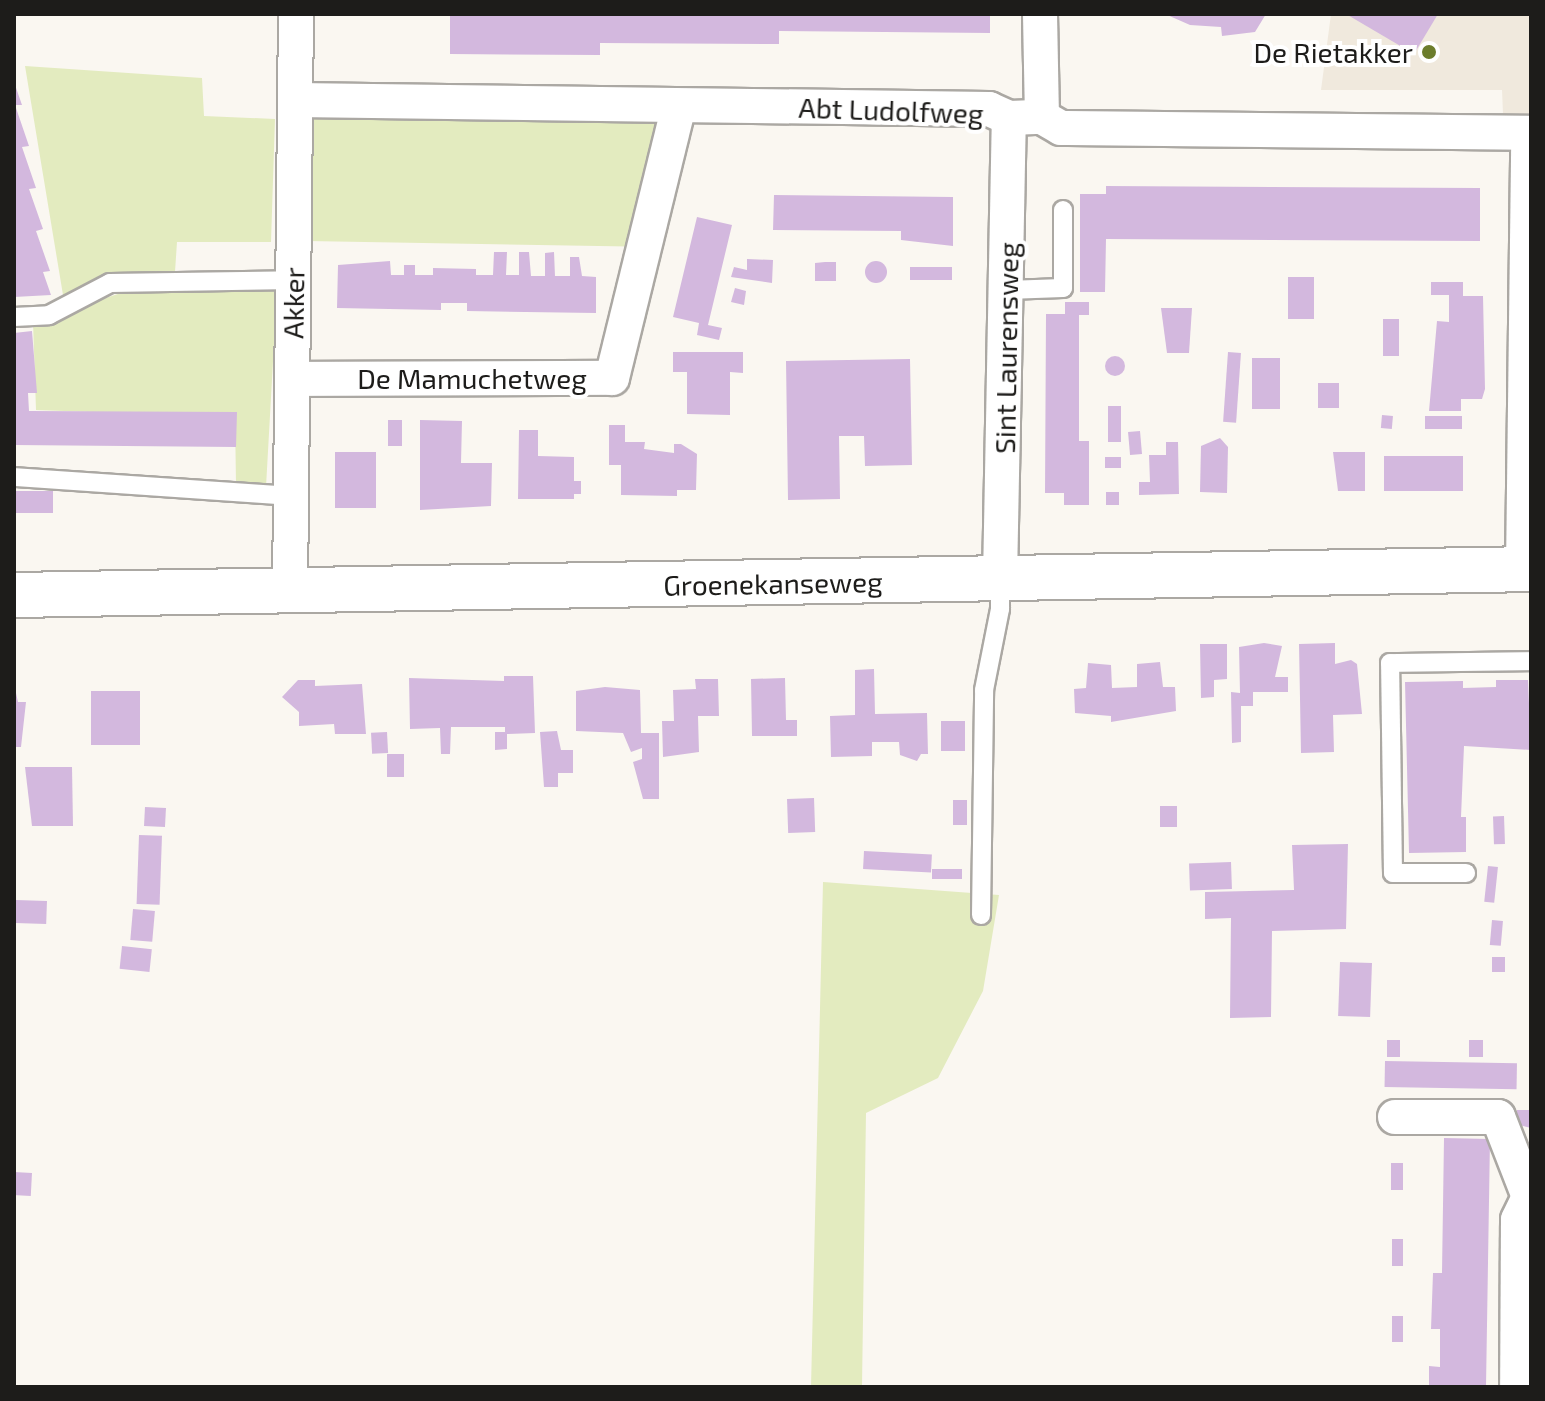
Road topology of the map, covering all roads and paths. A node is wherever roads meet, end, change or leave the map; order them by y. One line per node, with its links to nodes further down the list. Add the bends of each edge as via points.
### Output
1 (296, 14): 3 (street, Akker)
2 (1040, 14): 5 (street, Sint Laurensweg)
3 (296, 100): 4 (street, Abt Ludolfweg); 8 (street, Akker)
4 (679, 106): 5 (street, Abt Ludolfweg, via 989,109); 11 (street, De Mamuchetweg, via 612,378)
5 (1025, 117): 6 (street, Abt Ludolfweg, via 1061,128); 9 (street, Sint Laurensweg)
6 (1529, 133): 14 (street)
7 (1063, 210): 9 (lane, via 1063,288)
8 (293, 280): 10 (lane, via 110,283 49,315); 11 (street, Akker)
9 (1007, 290): 15 (street, Sint Laurensweg)
10 (14, 317)
11 (292, 379): 13 (street, Akker)
12 (14, 477): 13 (lane)
13 (290, 496): 16 (street, Akker)
14 (1527, 569): 15 (main road, Groenekanseweg)
15 (1000, 579): 16 (main road, Groenekanseweg); 20 (lane, via 1000,609 984,690)
16 (290, 593): 17 (main road, Groenekanseweg)
17 (14, 595)
18 (1531, 661): 19 (lane, via 1390,663 1393,873)
19 (1466, 873)
20 (981, 915)
21 (1395, 1117): 22 (street, via 1498,1117)
22 (1530, 1197): 23 (street, via 1518,1220)
23 (1517, 1387)

